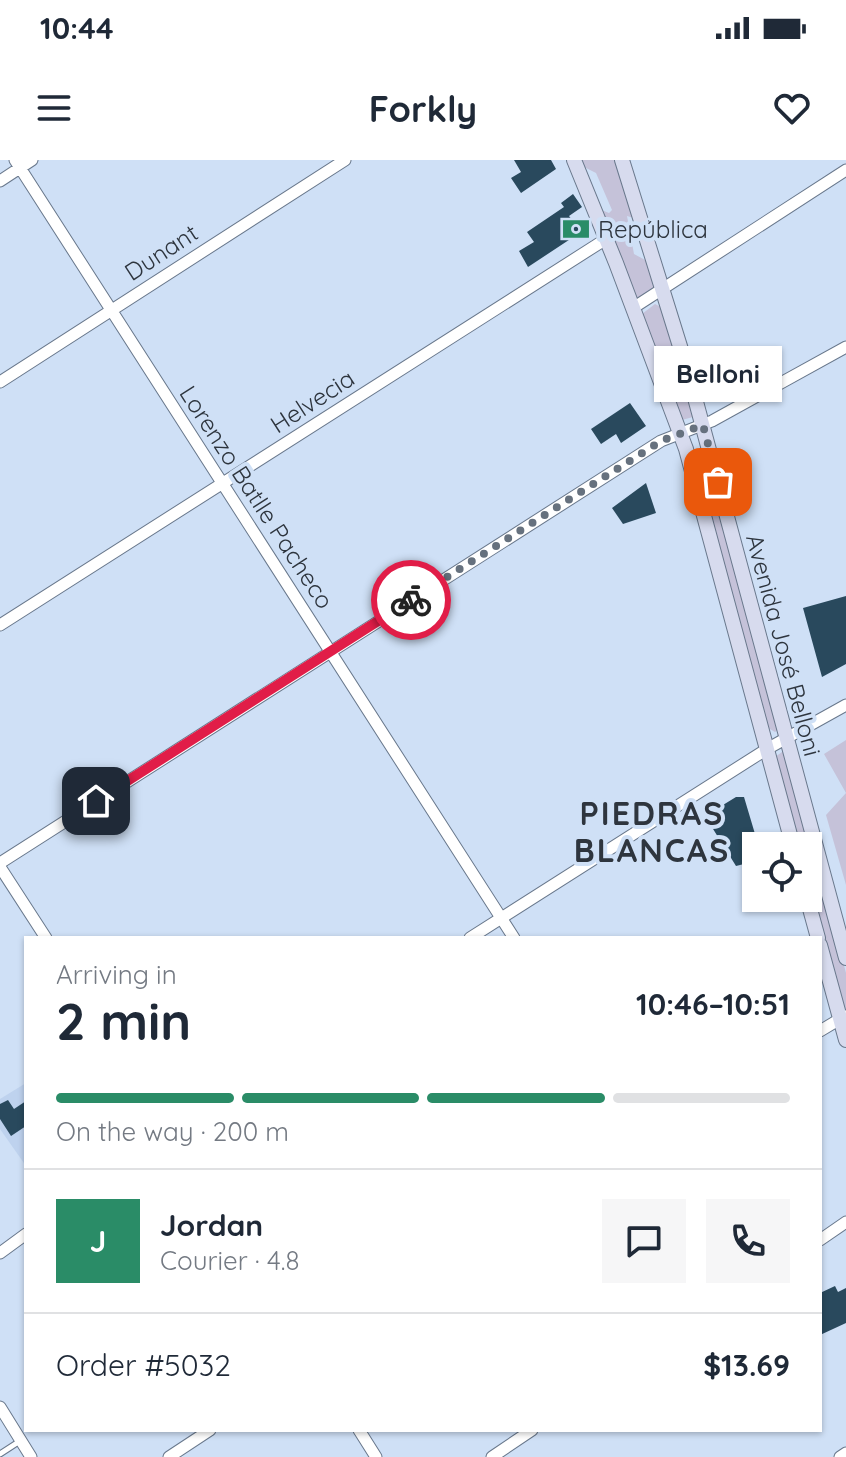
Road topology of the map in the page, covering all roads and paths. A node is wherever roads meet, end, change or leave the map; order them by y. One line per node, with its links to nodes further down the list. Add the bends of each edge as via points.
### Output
1 (32, 160): 5 (street)
2 (345, 160): 11 (street, Dunant)
3 (574, 160): 8 (main road, Avenida José Belloni)
4 (622, 160): 9 (main road, Avenida José Belloni)
5 (17, 164): 7 (street); 11 (street, Lorenzo Batlle Pacheco)
6 (846, 170): 9 (street)
7 (0, 181)
8 (606, 239): 10 (main road, Avenida José Belloni); 16 (street, Helvecia)
9 (663, 290): 10 (street); 14 (main road, Avenida José Belloni)
10 (633, 308): 15 (main road, Avenida José Belloni)
11 (112, 309): 13 (street, Dunant); 16 (street, Lorenzo Batlle Pacheco)
12 (846, 347): 14 (street)
13 (0, 382)
14 (703, 425): 15 (street); 20 (main road, Avenida José Belloni)
15 (679, 433): 18 (street); 21 (main road, Avenida José Belloni)
16 (222, 484): 17 (street, Helvecia); 18 (street, Lorenzo Batlle Pacheco)
17 (0, 625)
18 (330, 652): 23 (street); 25 (street, Lorenzo Batlle Pacheco)
19 (846, 705): 20 (street)
20 (787, 739): 21 (street); 31 (main road, Avenida José Belloni)
21 (767, 749): 22 (main road, Avenida José Belloni); 25 (street)
22 (789, 832)
23 (0, 865): 26 (street)
24 (811, 912): 29 (main road)
25 (501, 918): 27 (street); 28 (street, Lorenzo Batlle Pacheco)
26 (45, 936)
27 (473, 936)
28 (513, 936)
29 (817, 936)
30 (822, 951): 32 (main road)
31 (846, 958)
32 (843, 1018): 33 (street); 34 (main road)
33 (822, 1030)
34 (846, 1040)
35 (846, 1222): 37 (street)
36 (24, 1235): 38 (street)
37 (822, 1239)
38 (0, 1253)
39 (0, 1407): 43 (street)
40 (207, 1432): 47 (street)
41 (360, 1432): 48 (street)
42 (529, 1432): 49 (street)
43 (21, 1440): 45 (lane); 46 (street)
44 (846, 1453): 50 (street)
45 (0, 1454)
46 (31, 1457)
47 (169, 1457)
48 (376, 1457)
49 (492, 1457)
50 (840, 1457)

